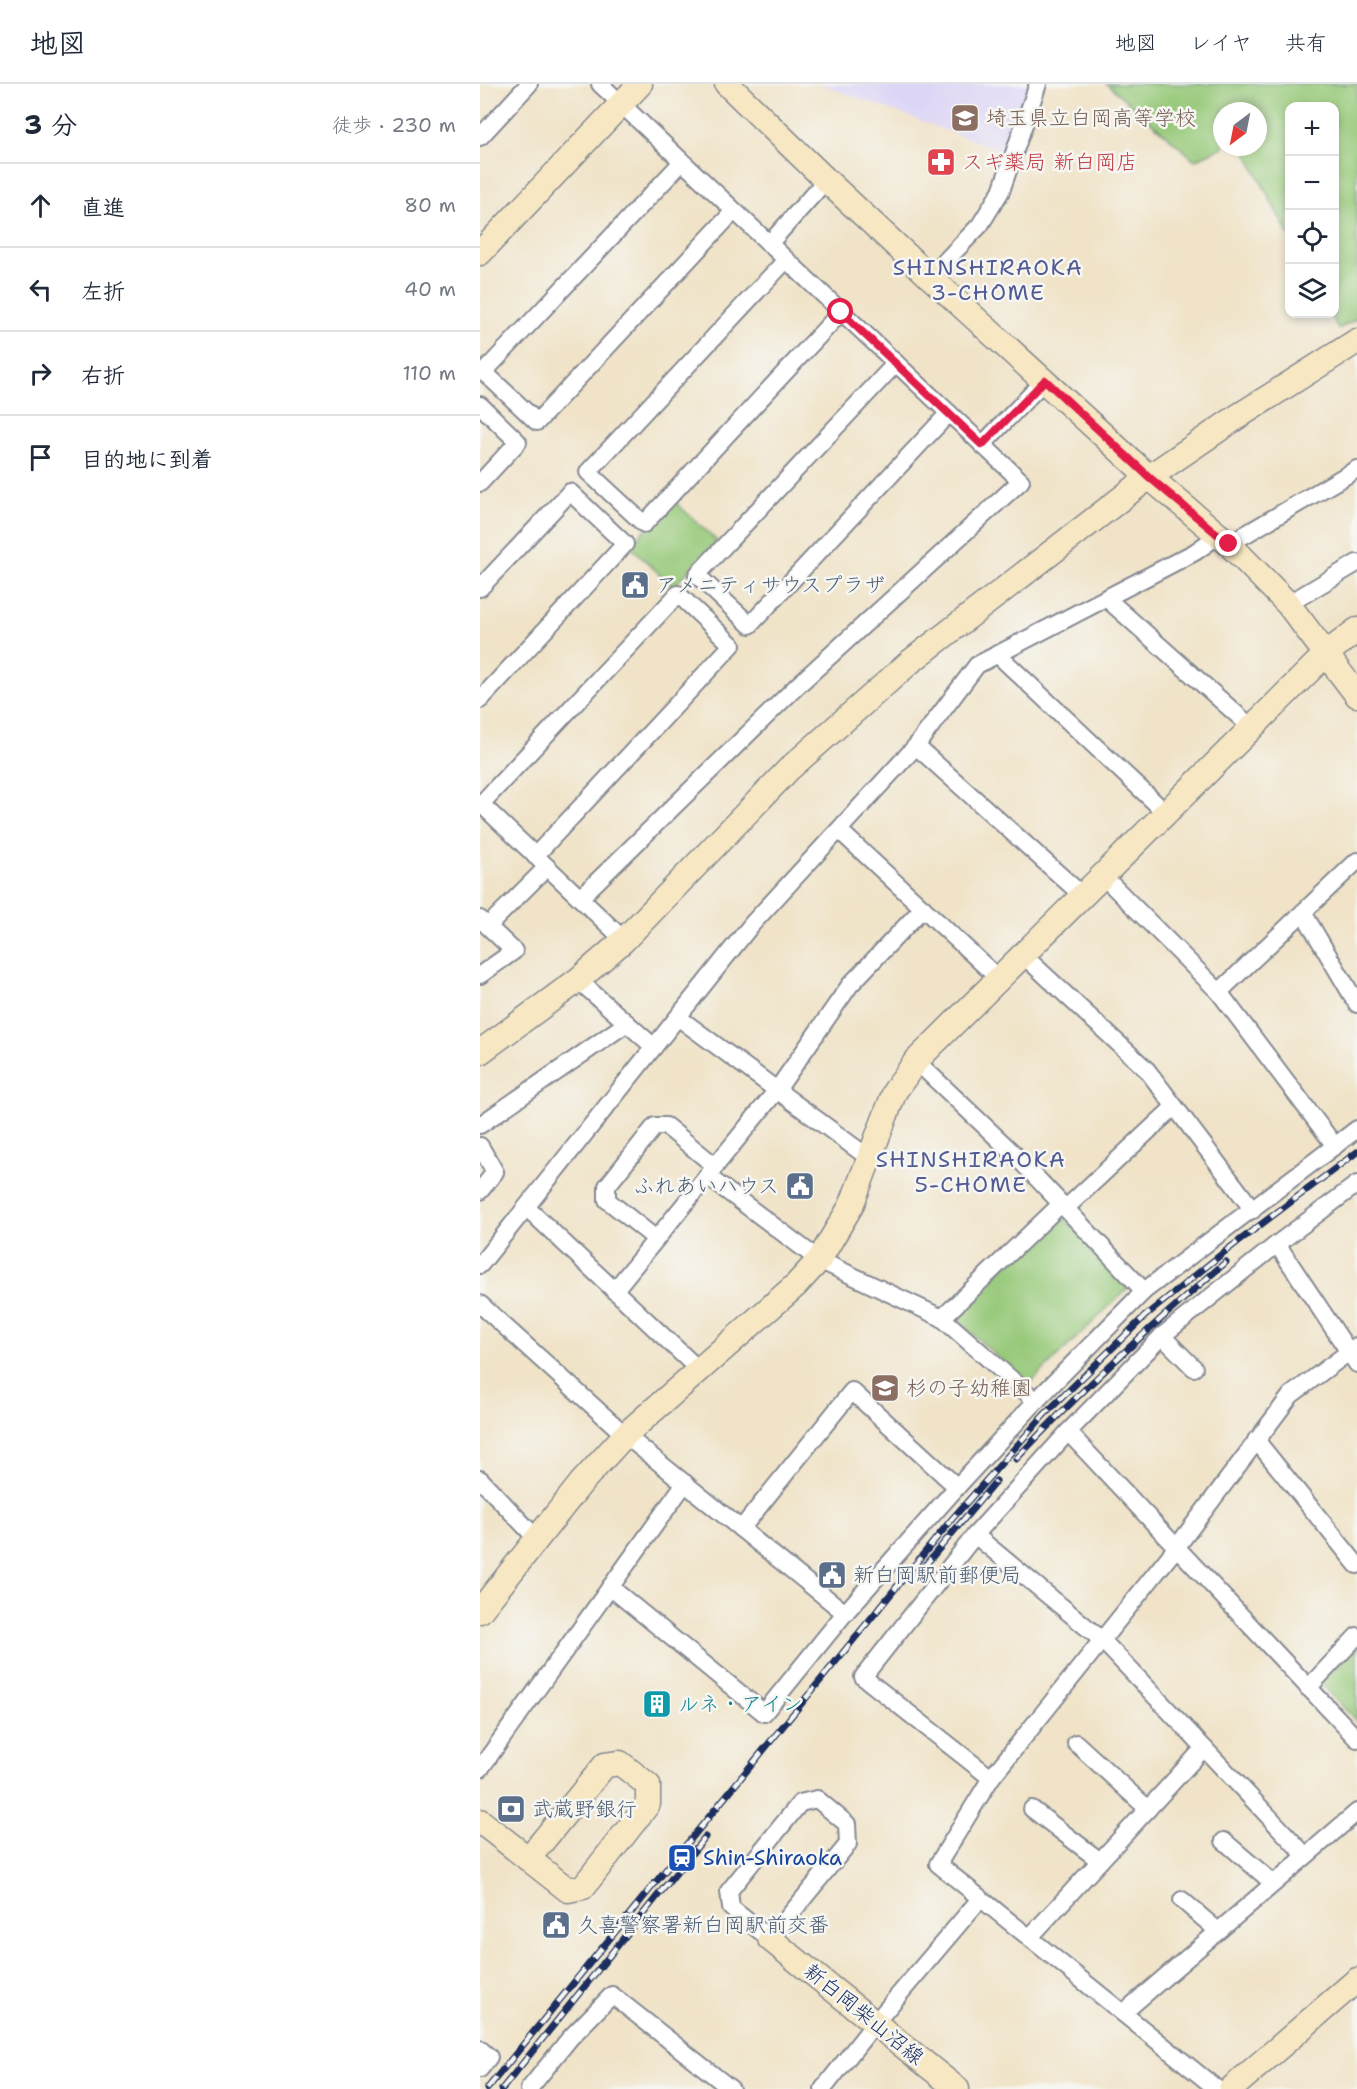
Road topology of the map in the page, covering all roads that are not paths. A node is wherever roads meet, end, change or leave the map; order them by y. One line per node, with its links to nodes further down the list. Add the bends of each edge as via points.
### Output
1 (530, 84): 7 (street)
2 (600, 84): 6 (street)
3 (640, 84): 6 (street)
4 (727, 84): 9 (street)
5 (1038, 84): 14 (street, via 1000,191 980,225)
6 (620, 104): 8 (street); 12 (street)
7 (480, 137)
8 (682, 162): 10 (street); 10 (street, via 484,372 537,422)
9 (826, 180): 11 (street); 14 (street)
10 (734, 211): 11 (street)
11 (769, 244): 13 (street)
12 (480, 253)
13 (786, 260): 15 (street); 15 (street, via 588,472 644,524)
14 (930, 277): 18 (street)
15 (841, 312): 17 (street)
16 (1357, 341): 23 (street)
17 (896, 363): 20 (street); 20 (street, via 697,575 750,625)
18 (1045, 380): 21 (street); 23 (street)
19 (480, 405): 24 (street, via 518,442)
20 (949, 413): 21 (street)
21 (982, 445): 44 (street, via 1021,481 797,686)
22 (1357, 469): 25 (street)
23 (1149, 477): 25 (street); 48 (street, via 910,662 789,770)
24 (480, 483)
25 (1224, 540): 28 (street); 29 (street)
26 (1357, 563): 29 (street)
27 (480, 588): 34 (street, via 570,492 625,544)
28 (1106, 598): 32 (street); 35 (street)
29 (1288, 604): 31 (street)
30 (1357, 630): 31 (street)
31 (1327, 653): 33 (street); 35 (street)
32 (997, 654): 36 (street, via 977,665); 38 (street)
33 (1357, 695)
34 (480, 700)
35 (1251, 727): 38 (street)
36 (916, 746): 39 (street); 43 (street)
37 (480, 804): 40 (street); 40 (street, via 678,594 732,645)
38 (1165, 812): 42 (street)
39 (840, 831): 45 (street); 55 (street, via 753,924)
40 (541, 861): 44 (street); 47 (street)
41 (1357, 861): 46 (street)
42 (1103, 876): 43 (street); 53 (street)
43 (1083, 896): 49 (street)
44 (580, 898): 48 (street)
45 (923, 908): 51 (street); 60 (street, via 850,985)
46 (1304, 914): 53 (street); 54 (street)
47 (484, 923): 50 (street, via 514,951)
48 (624, 940): 52 (street)
49 (1023, 954): 51 (street); 61 (street, via 1147,1070)
50 (480, 975)
51 (998, 978): 59 (street)
52 (578, 980): 56 (street); 58 (street)
53 (1220, 992): 65 (street)
54 (1357, 1004)
55 (679, 1018): 57 (street); 60 (street)
56 (627, 1023): 57 (street); 62 (street)
57 (654, 1047): 71 (street)
58 (480, 1052)
59 (915, 1061): 66 (street, via 895,1091); 70 (street)
60 (777, 1090): 66 (street); 67 (street)
61 (1174, 1107): 70 (street); 72 (street)
62 (480, 1125)
63 (1357, 1129): 65 (street)
64 (480, 1146): 69 (street, via 495,1172)
65 (1335, 1146): 72 (street)
66 (869, 1158): 75 (street, via 851,1206)
67 (711, 1171): 73 (street); 73 (street, via 666,1126 655,1126 607,1186 607,1200); 75 (street)
68 (1357, 1184): 74 (street)
69 (480, 1191)
70 (1064, 1206): 78 (street); 80 (street)
71 (526, 1208): 76 (street); 77 (street)
72 (1253, 1210): 78 (street)
73 (656, 1239): 77 (street)
74 (1277, 1244): 81 (street); 82 (street)
75 (819, 1260): 80 (street); 84 (street)
76 (480, 1264)
77 (614, 1291): 84 (street)
78 (1144, 1291): 85 (street)
79 (480, 1304): 87 (street)
80 (942, 1318): 85 (street)
81 (1162, 1336): 83 (street); 86 (street)
82 (1354, 1354): 88 (street, via 1291,1395)
83 (1194, 1368)
84 (699, 1370): 87 (street)
85 (1036, 1401): 91 (street)
86 (1068, 1432): 93 (street); 95 (street)
87 (625, 1435): 90 (street); 94 (street)
88 (1256, 1440): 95 (street); 96 (street)
89 (480, 1479): 94 (street)
90 (685, 1483): 92 (street); 97 (street)
91 (957, 1487): 92 (street, via 852,1391); 99 (street)
92 (741, 1529): 99 (street)
93 (975, 1535): 101 (street); 107 (street, via 863,1677)
94 (537, 1539): 98 (street)
95 (1176, 1548): 101 (street); 102 (street)
96 (1357, 1565)
97 (610, 1587): 99 (street, via 764,1713); 106 (street)
98 (480, 1611)
99 (845, 1613)
100 (1357, 1636): 102 (street)
101 (1102, 1640): 105 (street); 107 (street)
102 (1308, 1688): 103 (street)
103 (1357, 1739)
104 (1076, 1743): 109 (street)
105 (1204, 1748): 109 (street); 113 (street)
106 (480, 1769)
107 (991, 1778): 117 (street, via 938,1864)
108 (1032, 1809): 115 (street)
109 (1148, 1809): 115 (street)
110 (1357, 1812): 113 (street)
111 (480, 1821): 114 (street)
112 (1224, 1841): 116 (street)
113 (1305, 1855): 116 (street)
114 (528, 1859): 114 (street, via 568,1890 583,1887 648,1804 648,1785 620,1763 605,1765)
115 (1100, 1862): 120 (street)
116 (1273, 1883): 119 (street)
117 (980, 1899): 120 (street); 124 (street)
118 (1182, 1900): 119 (street)
119 (1218, 1931): 123 (street)
120 (1030, 1937): 123 (street)
121 (770, 1939): 121 (street, via 731,1908 729,1892 800,1803 817,1799 847,1824 848,1844); 124 (street, 新白岡柴山沼線)
122 (1357, 1980): 132 (street)
123 (1124, 2013): 131 (street)
124 (875, 2023): 129 (street); 130 (street, 新白岡柴山沼線)
125 (480, 2049): 126 (street, via 489,2057)
126 (480, 2069)
127 (529, 2089): 128 (street, via 570,2038 612,1995)
128 (731, 2089)
129 (823, 2089)
130 (957, 2089)
131 (1217, 2089)
132 (1231, 2089)

